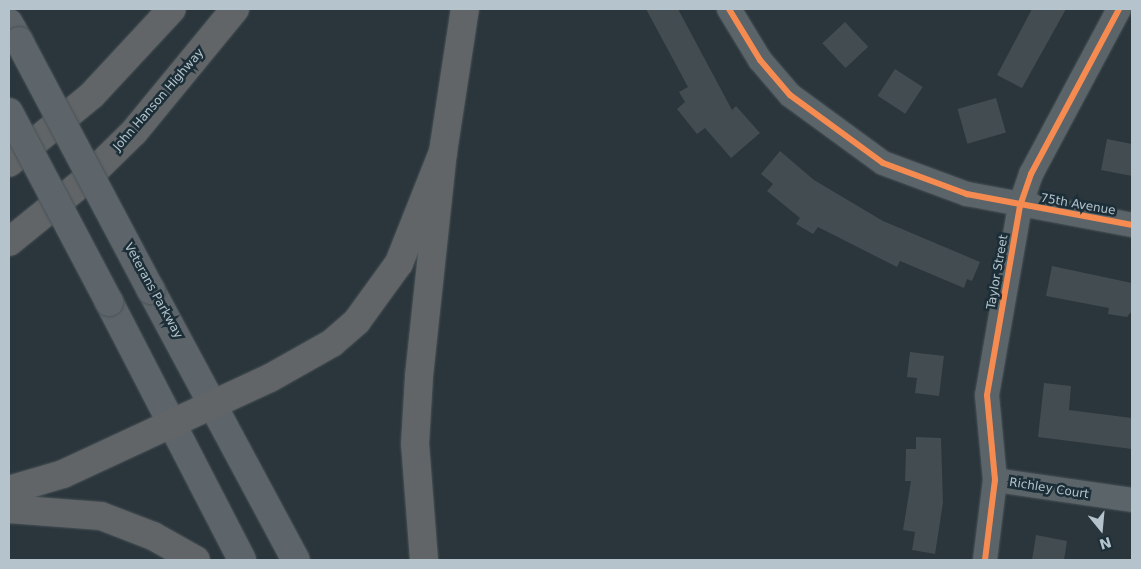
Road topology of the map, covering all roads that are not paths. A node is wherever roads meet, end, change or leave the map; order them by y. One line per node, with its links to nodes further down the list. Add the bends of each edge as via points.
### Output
1 (172, 9): 9 (highway, via 92,95)
2 (235, 9): 12 (highway, John Hanson Highway, via 134,132 83,182)
3 (465, 9): 8 (highway)
4 (729, 9): 10 (street, 75th Avenue, via 760,60 790,95 850,143 918,178)
5 (1119, 9): 10 (street, Taylor Street, via 1031,174)
6 (14, 32): 13 (main road, Veterans Parkway, bridge, via 151,290)
7 (9, 112): 14 (main road, bridge)
8 (443, 152): 13 (highway, via 399,263 357,321 302,361); 22 (highway, via 424,314 415,444)
9 (9, 163)
10 (1020, 206): 11 (street, 75th Avenue); 15 (street, Taylor Street, via 987,395)
11 (1132, 226)
12 (9, 242)
13 (216, 404): 14 (highway); 21 (main road, Veterans Parkway)
14 (172, 423): 16 (highway, via 63,474); 20 (main road)
15 (995, 480): 17 (street, Richley Court); 23 (street, Taylor Street)
16 (9, 490)
17 (1132, 500)
18 (9, 509): 19 (highway, via 101,516 153,536)
19 (196, 560)
20 (242, 560)
21 (296, 560)
22 (424, 560)
23 (985, 560)

